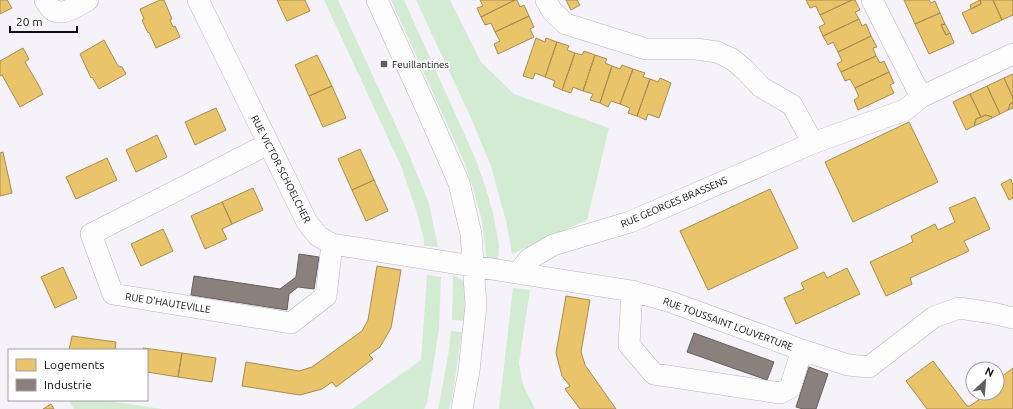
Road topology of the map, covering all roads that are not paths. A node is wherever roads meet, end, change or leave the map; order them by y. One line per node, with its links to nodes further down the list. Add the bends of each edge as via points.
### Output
1 (44, 0): 2 (street, via 56,12 67,12)
2 (88, 0)
3 (198, 0): 10 (street, RUE VICTOR SCHOELCHER)
4 (377, 0): 12 (street, via 459,184 471,234)
5 (546, 0): 9 (street, via 552,11 566,24 646,49 696,49 717,52 732,59 761,87 792,105)
6 (872, 0): 8 (street)
7 (1013, 54): 8 (street, RUE GEORGES BRASSENS)
8 (921, 97): 9 (street, RUE GEORGES BRASSENS, via 906,110)
9 (813, 143): 13 (street, RUE GEORGES BRASSENS, via 630,222 553,245 529,259)
10 (268, 144): 11 (street, RUE VICTOR SCHOELCHER, via 307,222 318,236); 11 (street, RUE D'HAUTEVILLE, via 91,234 113,294 291,323 326,296)
11 (332, 244): 12 (street, RUE VICTOR SCHOELCHER)
12 (473, 266): 13 (street, RUE TOUSSAINT LOUVERTURE); 17 (street, via 476,305)
13 (518, 273): 14 (street, RUE TOUSSAINT LOUVERTURE)
14 (632, 292): 16 (street, RUE TOUSSAINT LOUVERTURE, via 671,302); 16 (street, RUE TOUSSAINT LOUVERTURE, via 629,345 654,374 780,393 790,388)
15 (1013, 318): 16 (street, RUE TOUSSAINT LOUVERTURE, via 959,308 934,316 869,367 848,365)
16 (802, 350)
17 (462, 409)

